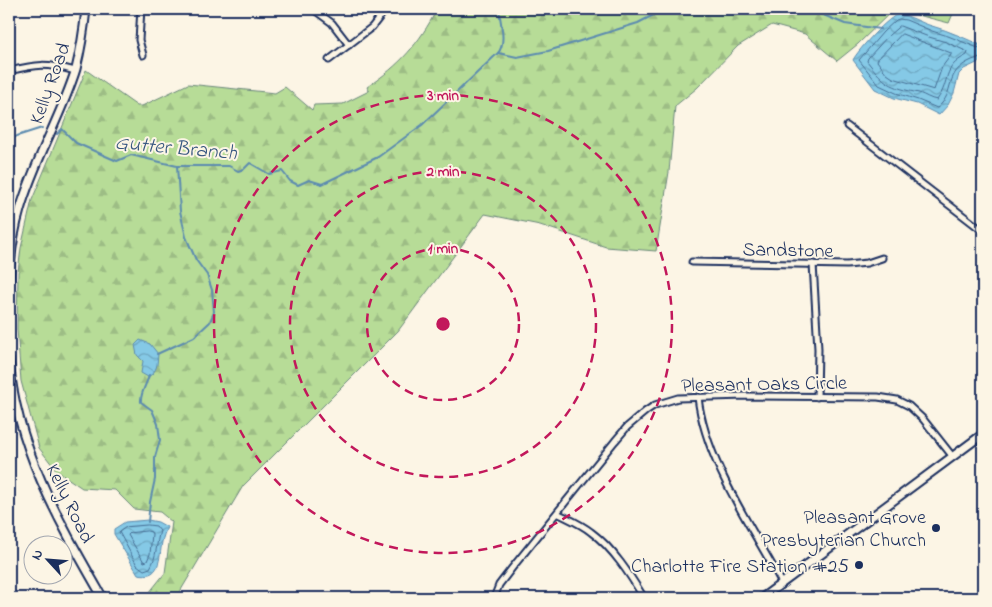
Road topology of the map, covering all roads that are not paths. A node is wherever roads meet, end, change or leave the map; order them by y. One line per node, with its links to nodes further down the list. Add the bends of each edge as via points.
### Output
1 (86, 9): 9 (street, Kelly Road)
2 (141, 9): 6 (street, via 139,40)
3 (313, 9): 5 (street, via 332,23)
4 (386, 9): 5 (street, via 372,27)
5 (349, 45): 7 (street)
6 (143, 55)
7 (329, 60)
8 (9, 71): 9 (street, via 41,64)
9 (75, 71): 15 (street, Kelly Road, via 20,209)
10 (847, 126): 11 (street)
11 (983, 231)
12 (882, 258): 14 (street, Sandstone, via 847,265)
13 (692, 262): 14 (street, Sandstone)
14 (813, 264): 18 (street)
15 (9, 282)
16 (9, 359): 23 (street, Kelly Road, via 16,400 37,472 57,516)
17 (698, 397): 18 (street, Pleasant Oaks Circle); 21 (street, Pleasant Oaks Circle, via 666,401 638,417); 22 (street, via 716,459)
18 (817, 397): 20 (street, Pleasant Oaks Circle, via 878,398 904,403 923,420)
19 (983, 434): 20 (street)
20 (953, 457): 22 (street)
21 (557, 513): 24 (street, Pleasant Oaks Circle, via 498,586); 25 (street, via 604,543)
22 (782, 583): 26 (street)
23 (103, 598)
24 (494, 598)
25 (644, 598)
26 (762, 598)

